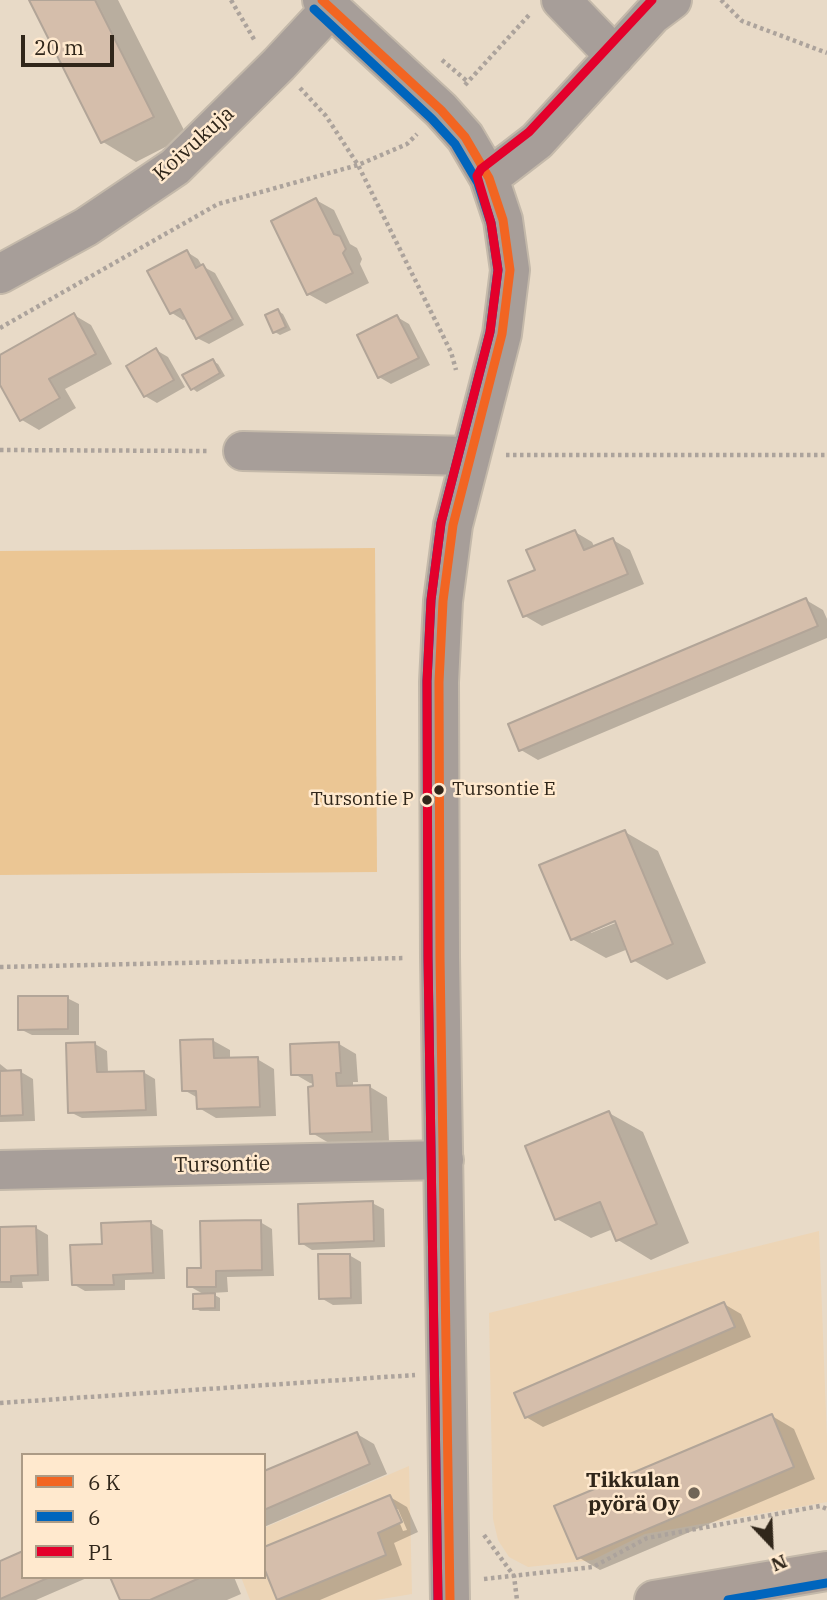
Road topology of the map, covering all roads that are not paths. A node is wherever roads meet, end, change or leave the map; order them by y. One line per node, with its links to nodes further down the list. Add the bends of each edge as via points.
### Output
1 (326, 4): 5 (street, via 441,110 465,137); 6 (street, Koivukuja, via 279,64 176,167 86,227)
2 (548, 4): 4 (street)
3 (661, 5): 4 (street)
4 (615, 56): 5 (street, via 537,141)
5 (489, 178): 8 (street, via 503,220 510,270 502,334)
6 (0, 274)
7 (243, 451): 8 (street)
8 (470, 456): 9 (street, via 453,525 439,682)
9 (443, 1160): 10 (street, Tursontie); 12 (street)
10 (0, 1170)
11 (827, 1572): 13 (main road)
12 (451, 1592)
13 (654, 1600)

